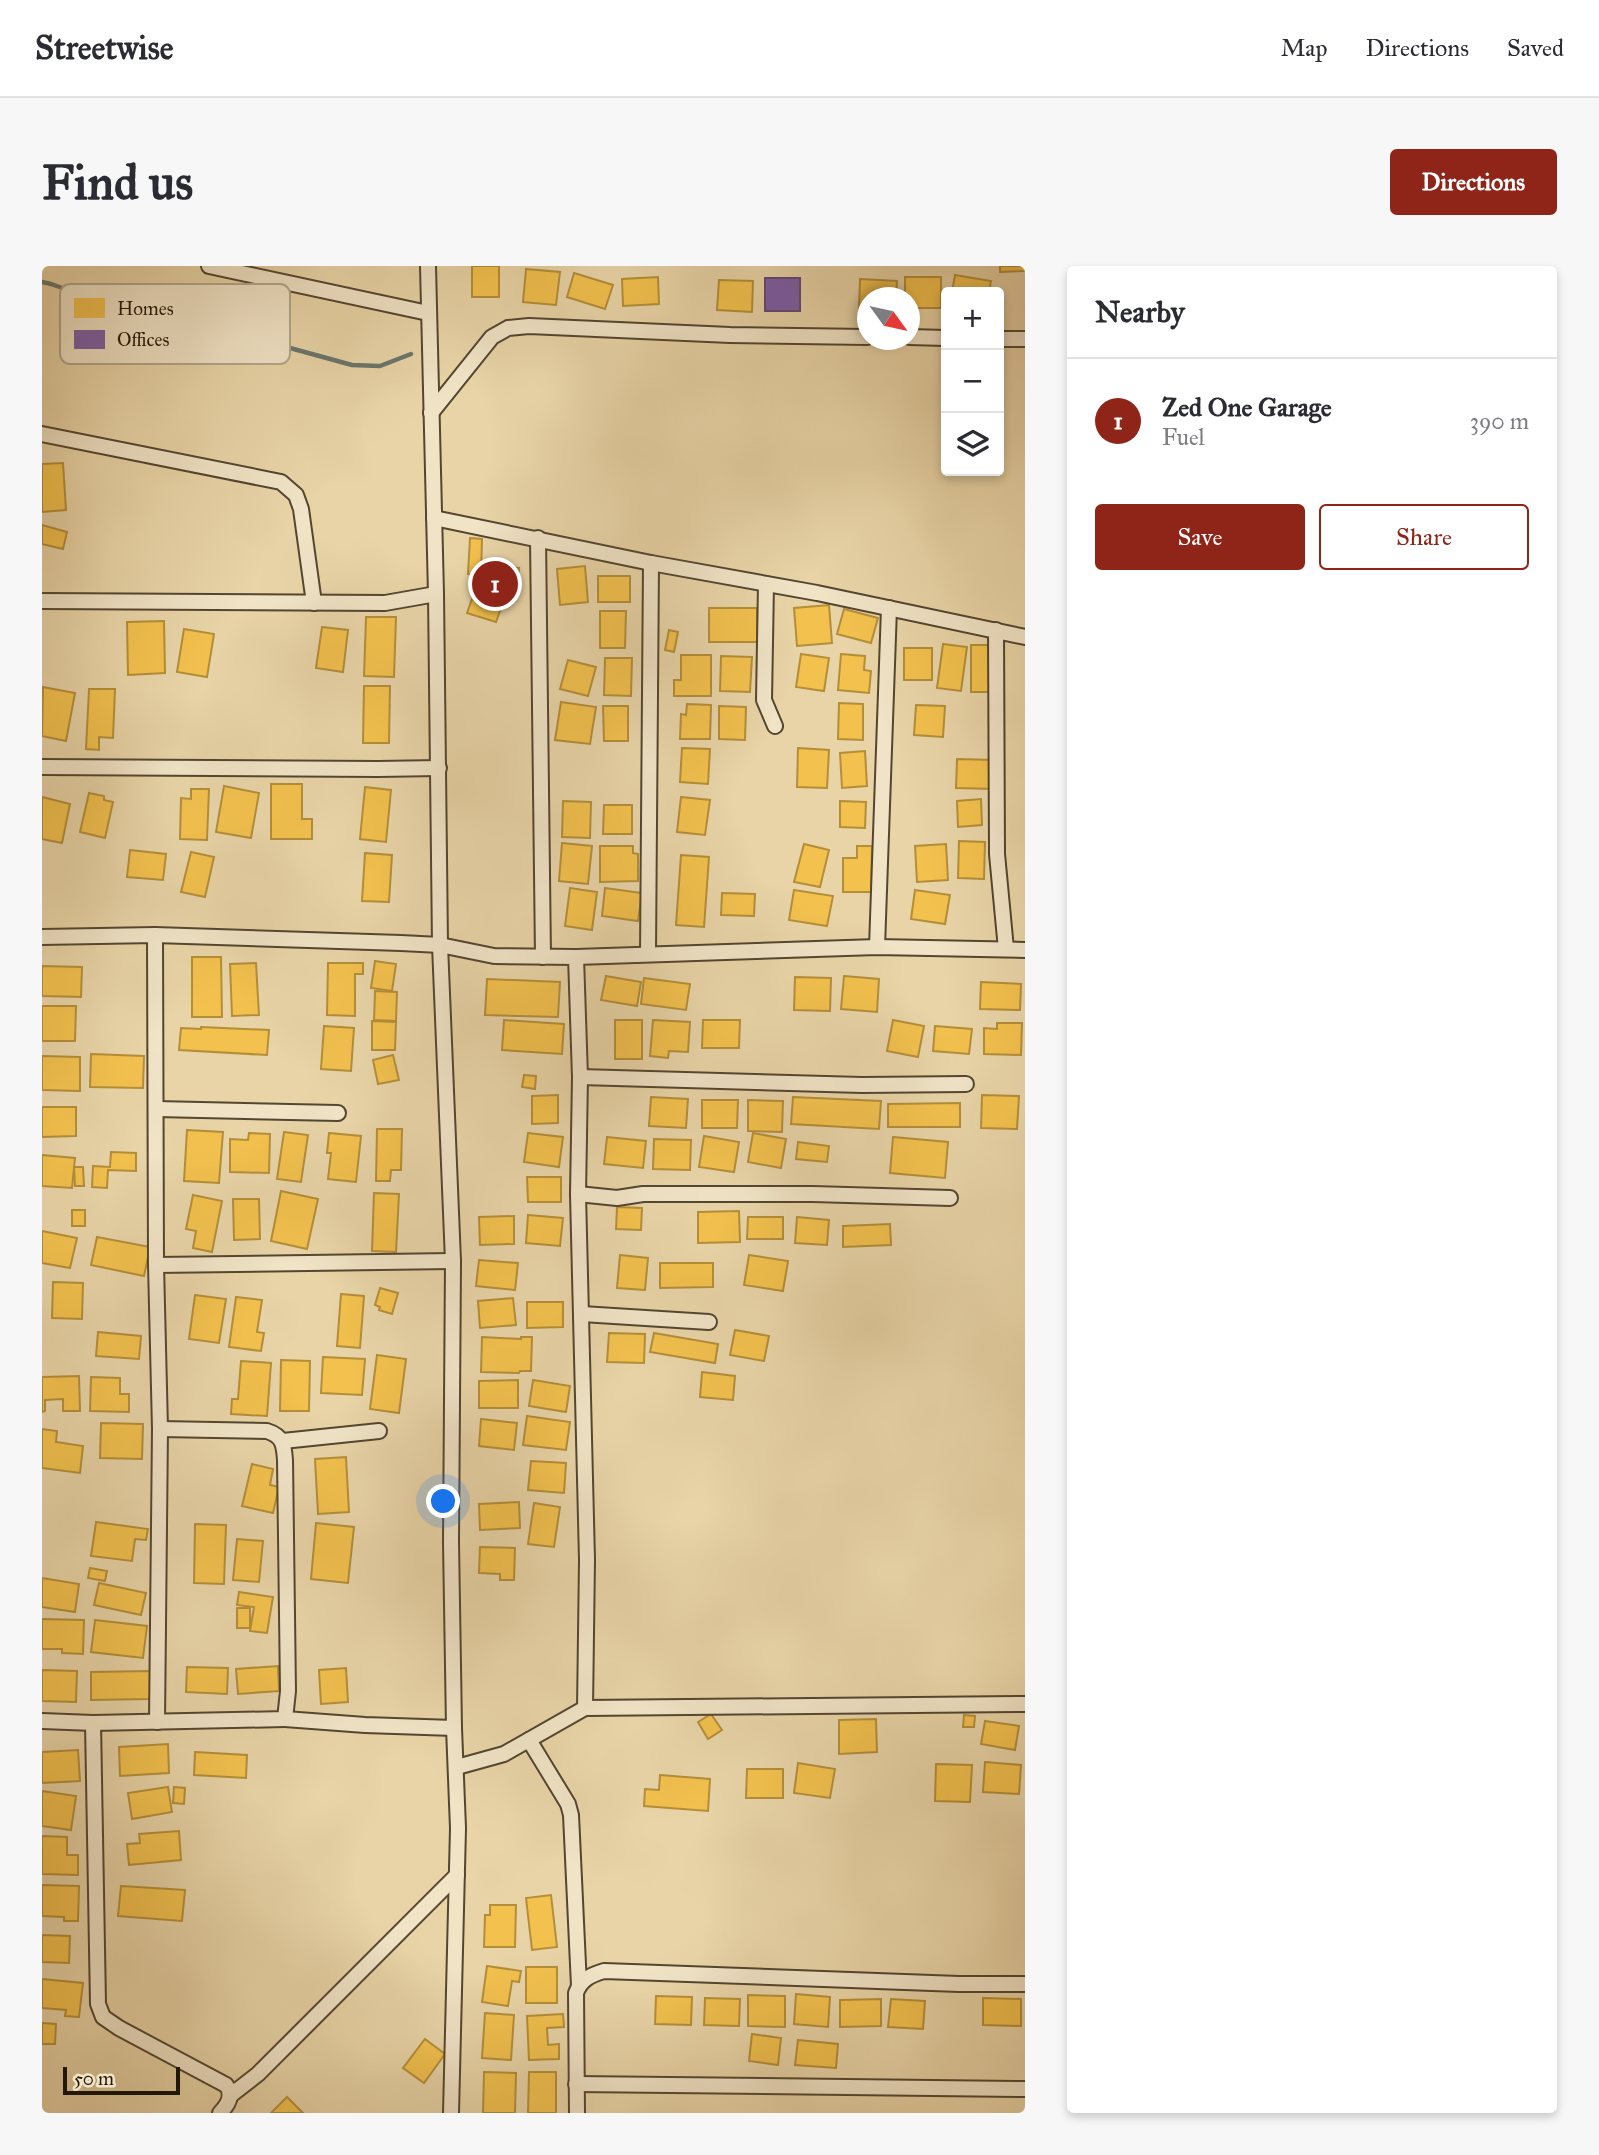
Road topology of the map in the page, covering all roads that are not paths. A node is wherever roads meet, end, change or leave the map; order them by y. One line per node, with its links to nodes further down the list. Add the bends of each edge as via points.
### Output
1 (209, 266): 3 (street)
2 (428, 266): 3 (street)
3 (428, 313): 9 (street)
4 (857, 337): 9 (street, via 508,328 492,337)
5 (920, 337): 6 (street)
6 (941, 338)
7 (1004, 338): 8 (street)
8 (1025, 339)
9 (431, 413): 11 (street)
10 (42, 434): 17 (street, via 281,482 296,495 301,509)
11 (434, 518): 12 (street); 15 (street)
12 (538, 538): 13 (street); 31 (street)
13 (651, 563): 14 (street); 30 (street)
14 (766, 584): 18 (street); 21 (street, via 764,700)
15 (436, 594): 17 (street, via 385,603); 23 (street)
16 (42, 601): 17 (street)
17 (313, 603)
18 (889, 608): 19 (street); 27 (street)
19 (996, 630): 20 (street); 28 (street, via 997,853)
20 (1025, 637)
21 (775, 726)
22 (42, 767): 23 (street)
23 (439, 768): 26 (street)
24 (155, 935): 25 (street); 26 (street); 35 (street)
25 (42, 937)
26 (440, 945): 31 (street, via 494,956); 39 (street)
27 (877, 947): 28 (street); 30 (street)
28 (1006, 948): 29 (street)
29 (1025, 950)
30 (648, 953): 32 (street)
31 (543, 957): 32 (street)
32 (576, 957): 33 (street)
33 (580, 1077): 34 (street); 37 (street)
34 (966, 1084)
35 (156, 1109): 36 (street); 40 (street)
36 (338, 1112)
37 (578, 1194): 38 (street, via 617,1198 643,1194); 41 (street)
38 (950, 1198)
39 (453, 1261): 40 (street); 52 (street)
40 (156, 1265): 43 (street)
41 (582, 1314): 42 (street); 47 (street)
42 (709, 1322)
43 (160, 1429): 45 (street, via 267,1431); 50 (street)
44 (379, 1431): 45 (street)
45 (283, 1441): 48 (street)
46 (1025, 1704): 47 (street)
47 (585, 1708): 53 (street)
48 (285, 1719): 50 (street); 52 (street)
49 (42, 1721): 51 (street)
50 (158, 1722): 51 (street)
51 (93, 1723): 60 (street, via 98,2004 103,2017 119,2028 226,2085)
52 (454, 1728): 54 (street)
53 (529, 1740): 54 (street, via 504,1754); 57 (street, via 571,1815)
54 (457, 1767): 55 (street)
55 (457, 1875): 60 (street, via 258,2074); 62 (street)
56 (1025, 1984): 57 (street, via 604,1970)
57 (579, 1986): 58 (street, via 575,2002)
58 (576, 2084): 59 (street); 63 (street)
59 (1025, 2089)
60 (231, 2095): 61 (street)
61 (220, 2113)
62 (451, 2113)
63 (577, 2113)

